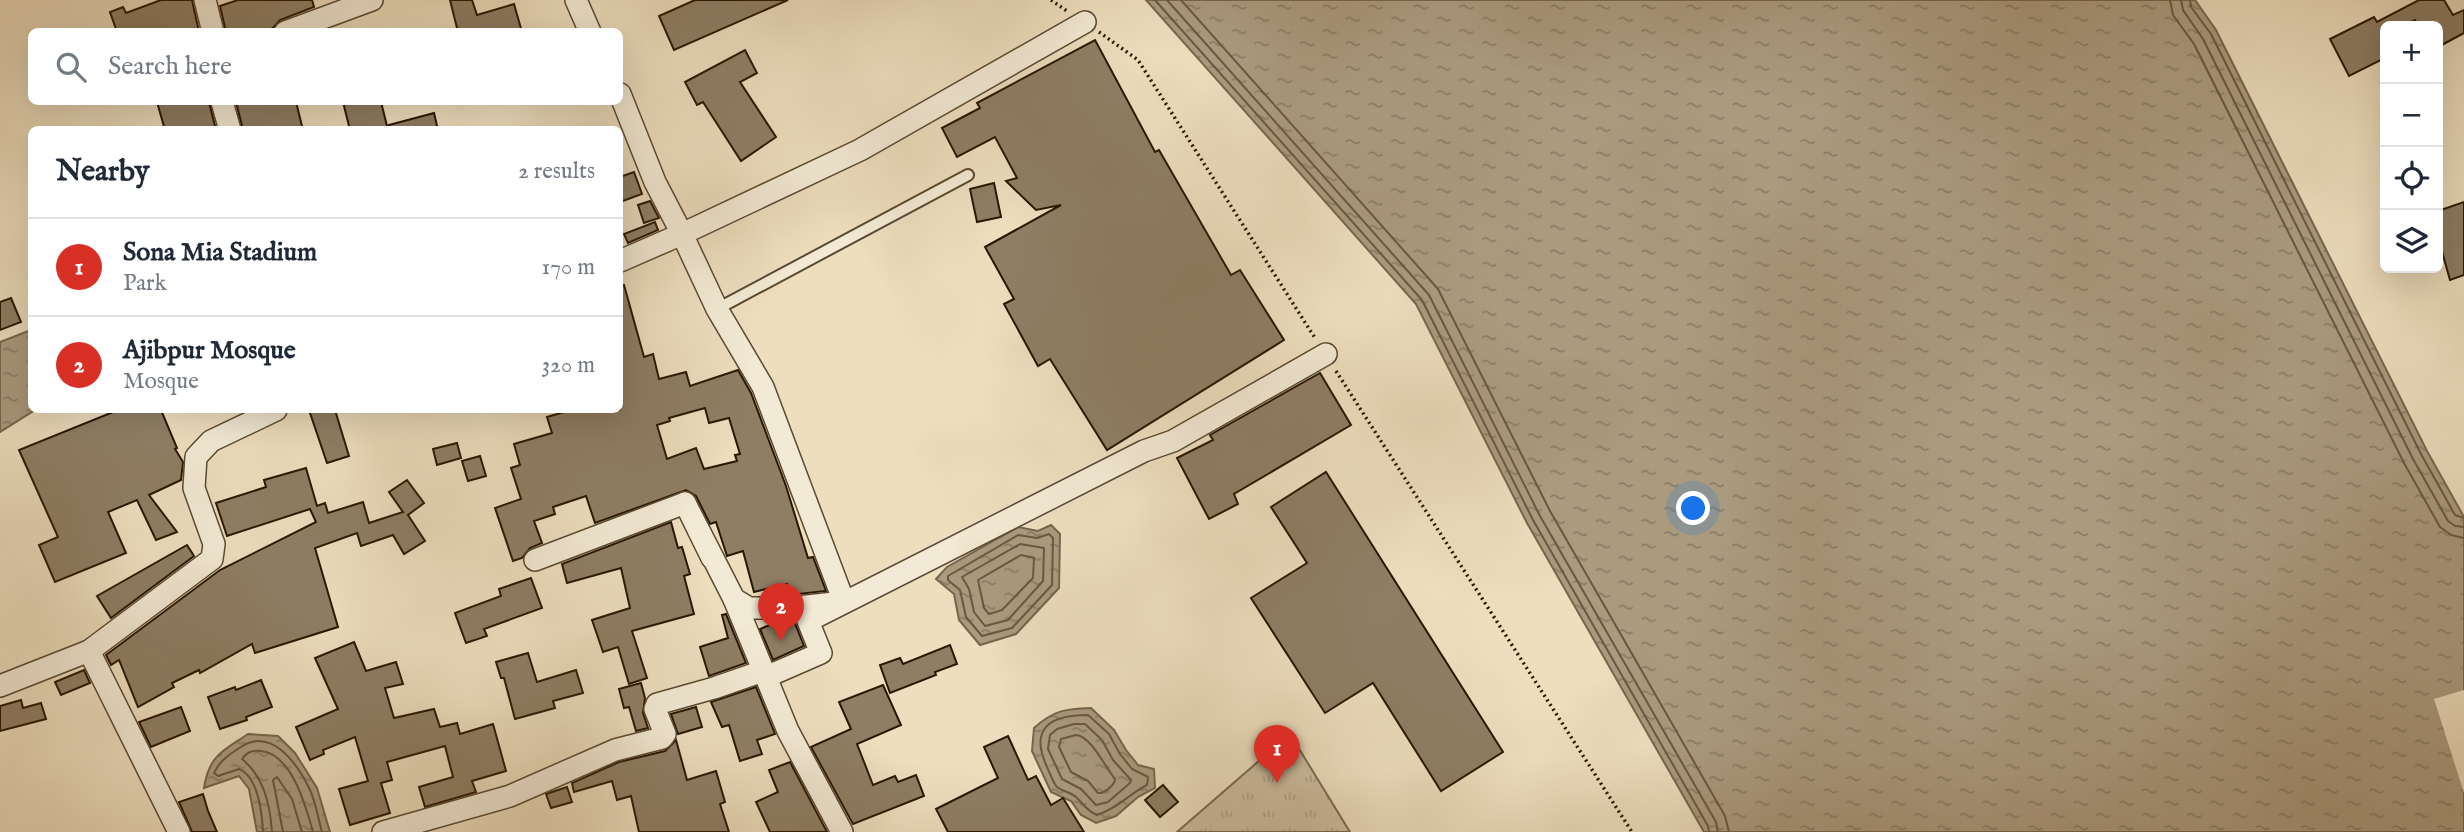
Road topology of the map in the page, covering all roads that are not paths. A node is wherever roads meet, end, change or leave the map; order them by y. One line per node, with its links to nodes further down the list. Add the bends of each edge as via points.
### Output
1 (205, 0): 5 (street)
2 (372, 0): 6 (street)
3 (576, 0): 7 (street)
4 (1085, 22): 12 (street, via 860,150)
5 (212, 28)
6 (296, 28)
7 (588, 28)
8 (623, 102): 12 (street, via 655,182)
9 (223, 105): 10 (street)
10 (229, 126)
11 (968, 175): 14 (lane)
12 (682, 234): 13 (street); 14 (street)
13 (623, 260)
14 (718, 309): 19 (street, via 763,387)
15 (1326, 354): 19 (street, via 1173,441 1144,451)
16 (269, 413): 20 (street, via 211,440 196,457 194,488 214,544 212,559)
17 (535, 560): 18 (street, via 685,503)
18 (734, 598): 19 (street, via 749,608); 21 (street)
19 (844, 602): 21 (street, via 808,621 821,653)
20 (89, 651): 22 (street); 23 (street)
21 (764, 674): 24 (street, via 657,704 665,730 662,738 615,750 510,796); 25 (street, via 788,731)
22 (0, 686)
23 (179, 832)
24 (383, 832)
25 (842, 832)

